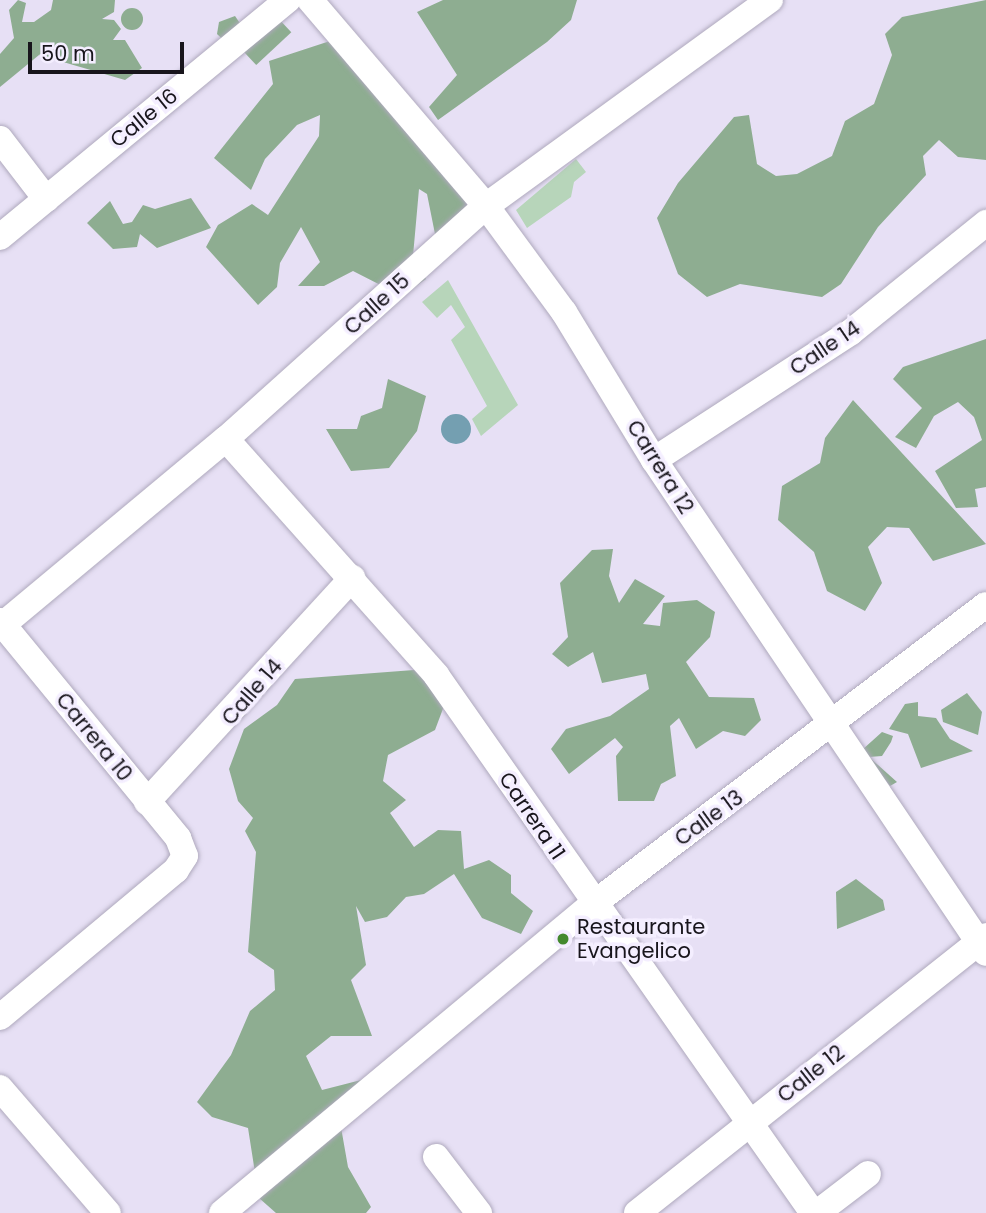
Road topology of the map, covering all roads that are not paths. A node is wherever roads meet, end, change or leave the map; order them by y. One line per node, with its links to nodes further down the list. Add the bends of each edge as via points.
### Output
1 (288, 0): 5 (street, Calle 16)
2 (310, 0): 6 (street, Carrera 12)
3 (770, 0): 6 (street, Calle 15)
4 (0, 139): 5 (street)
5 (46, 199): 8 (street, Calle 16)
6 (486, 206): 9 (street, Calle 15); 10 (street, Carrera 12, via 564,312)
7 (986, 223): 10 (street, Calle 14, via 851,332)
8 (0, 236)
9 (226, 439): 11 (street, Carrera 11); 13 (street, Calle 15)
10 (654, 460): 14 (street, Carrera 12)
11 (352, 578): 15 (street, Calle 14); 16 (street, Carrera 11, via 436,675)
12 (986, 605): 14 (street, Calle 13)
13 (1, 624): 15 (street, Carrera 10)
14 (831, 729): 16 (street, Calle 13); 17 (street, Carrera 12)
15 (147, 802): 18 (street, Carrera 10, via 185,856 176,870)
16 (592, 905): 20 (street, Carrera 11); 23 (street, Calle 13)
17 (983, 944): 20 (street, Calle 12)
18 (0, 1017)
19 (0, 1088): 24 (street)
20 (748, 1123): 26 (street, Calle 12); 27 (street, Carrera 11)
21 (436, 1157): 25 (street)
22 (868, 1174): 27 (street)
23 (228, 1209)
24 (108, 1213)
25 (479, 1213)
26 (637, 1213)
27 (815, 1213)

